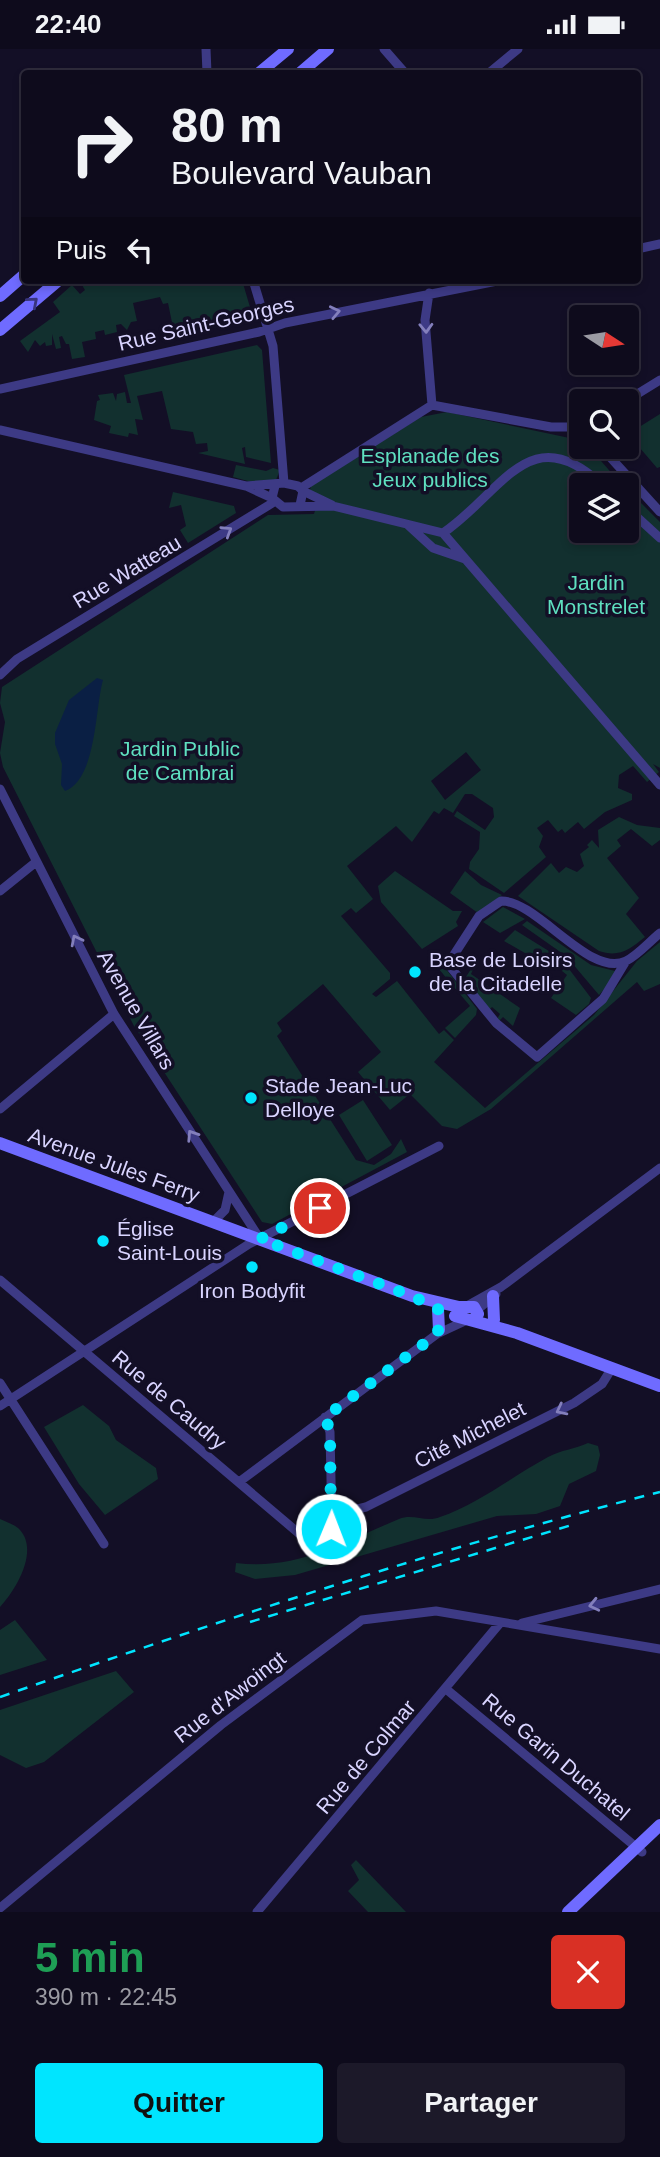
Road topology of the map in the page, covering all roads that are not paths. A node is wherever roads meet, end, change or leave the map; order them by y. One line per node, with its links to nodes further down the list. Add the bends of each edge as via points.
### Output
1 (206, 49): 6 (street)
2 (288, 49): 7 (main road)
3 (328, 49): 8 (main road)
4 (384, 49): 9 (street)
5 (518, 49): 10 (street)
6 (207, 70)
7 (263, 70)
8 (304, 70)
9 (402, 70)
10 (493, 70)
11 (660, 244): 12 (street)
12 (641, 248)
13 (21, 278): 18 (main road)
14 (54, 284): 20 (main road, one-way to 14)
15 (254, 284): 19 (street)
16 (455, 284): 17 (street, Rue Saint-Georges)
17 (429, 293): 19 (street, Rue Saint-Georges, one-way to 17); 24 (street, one-way to 24, via 425,320)
18 (0, 296)
19 (269, 328): 22 (street, Rue Saint-Georges); 29 (street)
20 (0, 330)
21 (660, 380): 23 (street)
22 (0, 389)
23 (639, 393)
24 (432, 405): 25 (street); 31 (street)
25 (569, 428)
26 (0, 430): 30 (street)
27 (612, 459): 35 (street)
28 (587, 473): 38 (street, via 570,459 541,456 508,477)
29 (280, 484): 30 (street); 31 (street); 32 (street)
30 (246, 486): 32 (street)
31 (302, 490): 33 (street); 34 (street)
32 (273, 500): 33 (street, via 288,508); 40 (street, Rue Watteau, one-way to 32, via 17,659)
33 (300, 505): 34 (street)
34 (333, 506): 37 (street)
35 (660, 512)
36 (639, 519): 39 (street)
37 (408, 524): 38 (street); 38 (street, via 429,542)
38 (441, 538): 41 (street, via 465,559)
39 (660, 538)
40 (0, 675)
41 (660, 785)
42 (0, 789): 43 (street, Avenue Villars)
43 (36, 862): 44 (street); 47 (street, Avenue Villars, one-way to 43)
44 (0, 891)
45 (660, 933): 46 (street)
46 (626, 961): 46 (street, via 598,959 505,900 479,916 448,962 485,1009 537,1057 603,999)
47 (114, 1014): 48 (street); 52 (street, Avenue Villars, one-way to 47)
48 (0, 1109)
49 (0, 1143): 53 (main road, Avenue Jules Ferry)
50 (439, 1146): 54 (street)
51 (660, 1168): 56 (street)
52 (229, 1192): 53 (street, via 225,1210); 54 (street, Avenue Villars)
53 (213, 1222): 54 (main road, Avenue Jules Ferry)
54 (260, 1239): 57 (main road, Avenue Jules Ferry); 63 (street)
55 (0, 1280): 63 (street, Rue de Caudry)
56 (497, 1291): 59 (street); 60 (main road)
57 (412, 1296): 58 (main road, Avenue Jules Ferry); 59 (main road, Avenue Jules Ferry)
58 (438, 1309): 59 (main road, Avenue Jules Ferry); 61 (main road)
59 (466, 1314): 60 (main road, Avenue Jules Ferry); 61 (street); 62 (main road, Avenue Jules Ferry)
60 (494, 1320): 62 (main road, Avenue Jules Ferry)
61 (438, 1332): 69 (street)
62 (517, 1333): 64 (main road, Avenue Jules Ferry)
63 (85, 1351): 67 (street); 70 (street, Rue de Caudry)
64 (612, 1367): 66 (main road, Avenue Jules Ferry); 71 (street, Cité Michelet, one-way to 71, via 602,1384 569,1406 366,1507)
65 (0, 1383): 67 (street)
66 (660, 1386)
67 (9, 1399): 68 (street); 72 (street)
68 (0, 1406)
69 (325, 1417): 70 (street); 71 (street, via 330,1431)
70 (239, 1482): 71 (street, Rue de Caudry, via 302,1536 317,1542 330,1534)
71 (332, 1515)
72 (104, 1545)
73 (660, 1589): 75 (street, one-way to 75)
74 (500, 1623): 75 (street, Rue d'Awoingt); 77 (street, Rue de Colmar); 81 (street, Rue d'Awoingt, via 430,1611 356,1623 212,1731)
75 (520, 1624): 76 (street)
76 (660, 1649)
77 (446, 1689): 80 (street, Rue Garin Duchatel); 82 (street, Rue de Colmar)
78 (660, 1825): 80 (main road)
79 (660, 1835): 80 (main road)
80 (639, 1850): 83 (main road); 84 (main road)
81 (0, 1908)
82 (257, 1912)
83 (568, 1912)
84 (579, 1912)

